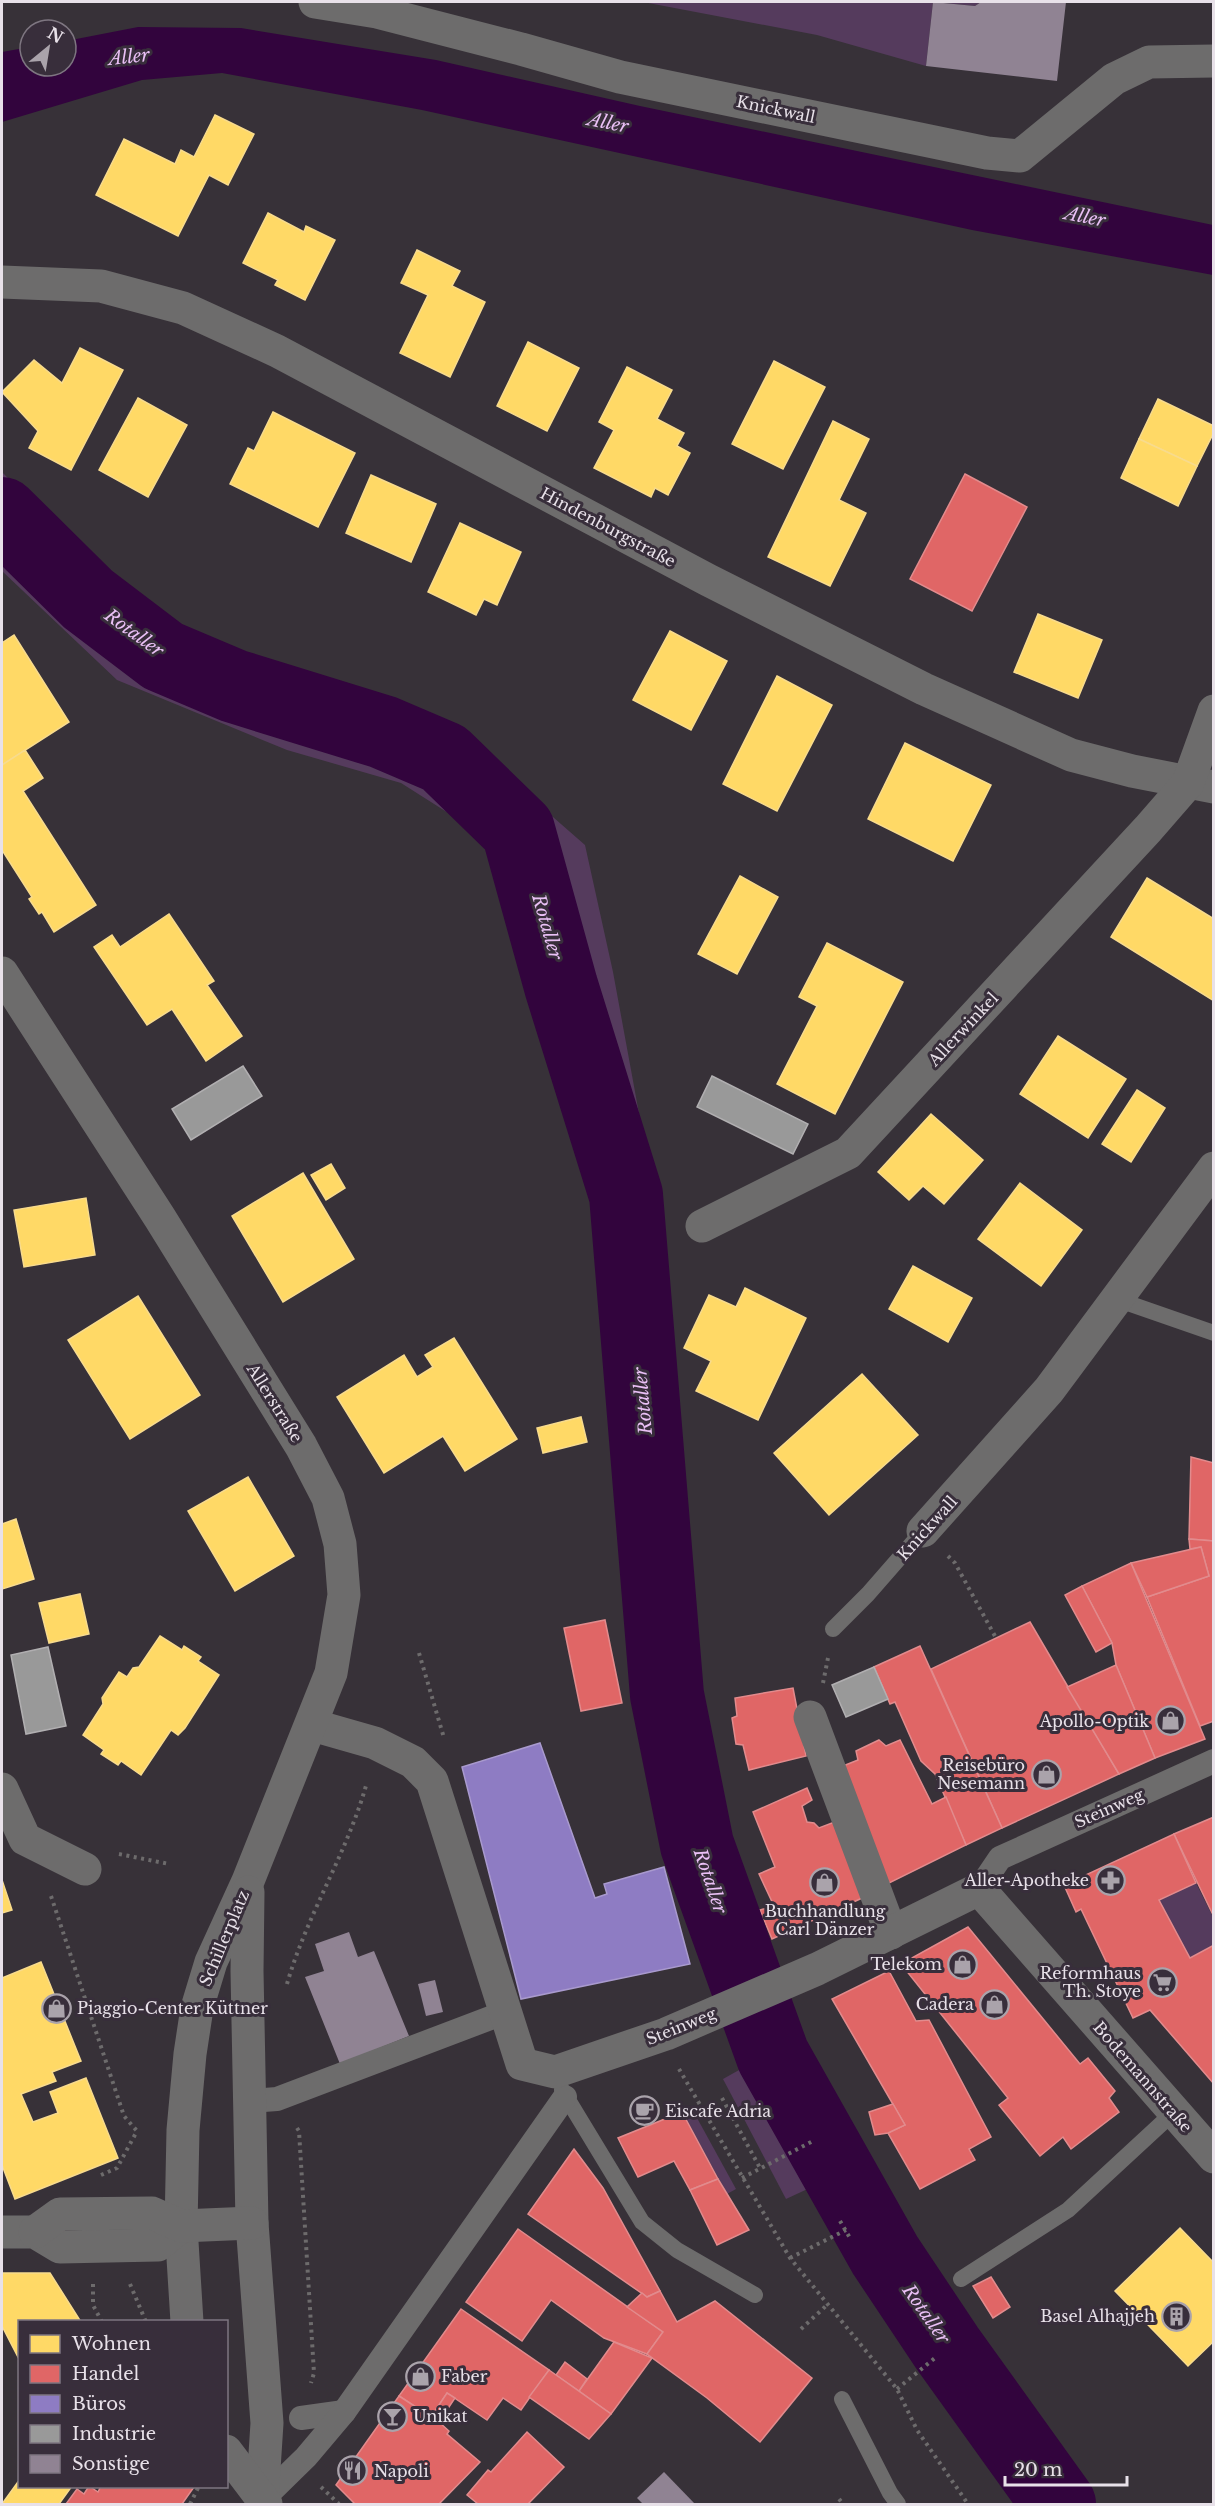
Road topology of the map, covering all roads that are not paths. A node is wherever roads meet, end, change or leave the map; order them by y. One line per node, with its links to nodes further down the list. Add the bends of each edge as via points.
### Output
1 (315, 2): 2 (street, Knickwall, via 388,15 620,77 987,153 1020,156 1114,80 1149,62)
2 (1214, 61)
3 (2, 282): 5 (street, Hindenburgstraße, via 101,286 183,308 277,351 708,580 924,689 1071,755)
4 (1214, 711): 5 (street)
5 (1201, 785): 8 (street, Allerwinkel, via 1148,829 848,1153)
6 (2, 973): 14 (street, Allerstraße, via 166,1227 301,1446 328,1498 340,1544 344,1595 331,1673)
7 (1213, 1170): 9 (street, Knickwall)
8 (702, 1226)
9 (1116, 1299): 10 (lane); 11 (street, Knickwall, via 1049,1390)
10 (1214, 1333)
11 (923, 1531): 12 (lane, Knickwall)
12 (833, 1629)
13 (810, 1717): 20 (street)
14 (312, 1725): 18 (street, Allerstraße); 22 (street, via 375,1743 413,1762 432,1781 522,2064)
15 (1214, 1761): 19 (street, Steinweg, via 1000,1858)
16 (2, 1789): 17 (street, via 25,1839)
17 (85, 1869)
18 (248, 1881): 23 (street, Schillerplatz); 27 (street, Schillerplatz, via 211,1962 197,2008 183,2130)
19 (979, 1889): 20 (street, Steinweg); 24 (street, Bodemannstraße)
20 (891, 1934): 22 (street, Steinweg)
21 (493, 2017): 23 (street)
22 (560, 2085): 30 (lane, via 642,2222 677,2250); 33 (street)
23 (263, 2100): 26 (street, Schillerplatz)
24 (1173, 2113): 25 (street, Bodemannstraße); 29 (lane, via 1068,2210)
25 (1214, 2157)
26 (252, 2223): 27 (street); 36 (street, Schillerplatz, via 267,2423)
27 (182, 2226): 28 (street, via 158,2245 60,2247 35,2232); 31 (street, Schillerplatz)
28 (2, 2232)
29 (961, 2279)
30 (755, 2295)
31 (187, 2320)
32 (842, 2399): 37 (lane)
33 (344, 2412): 34 (street); 36 (street)
34 (301, 2418)
35 (228, 2454): 36 (street)
36 (262, 2503)
37 (898, 2505)

